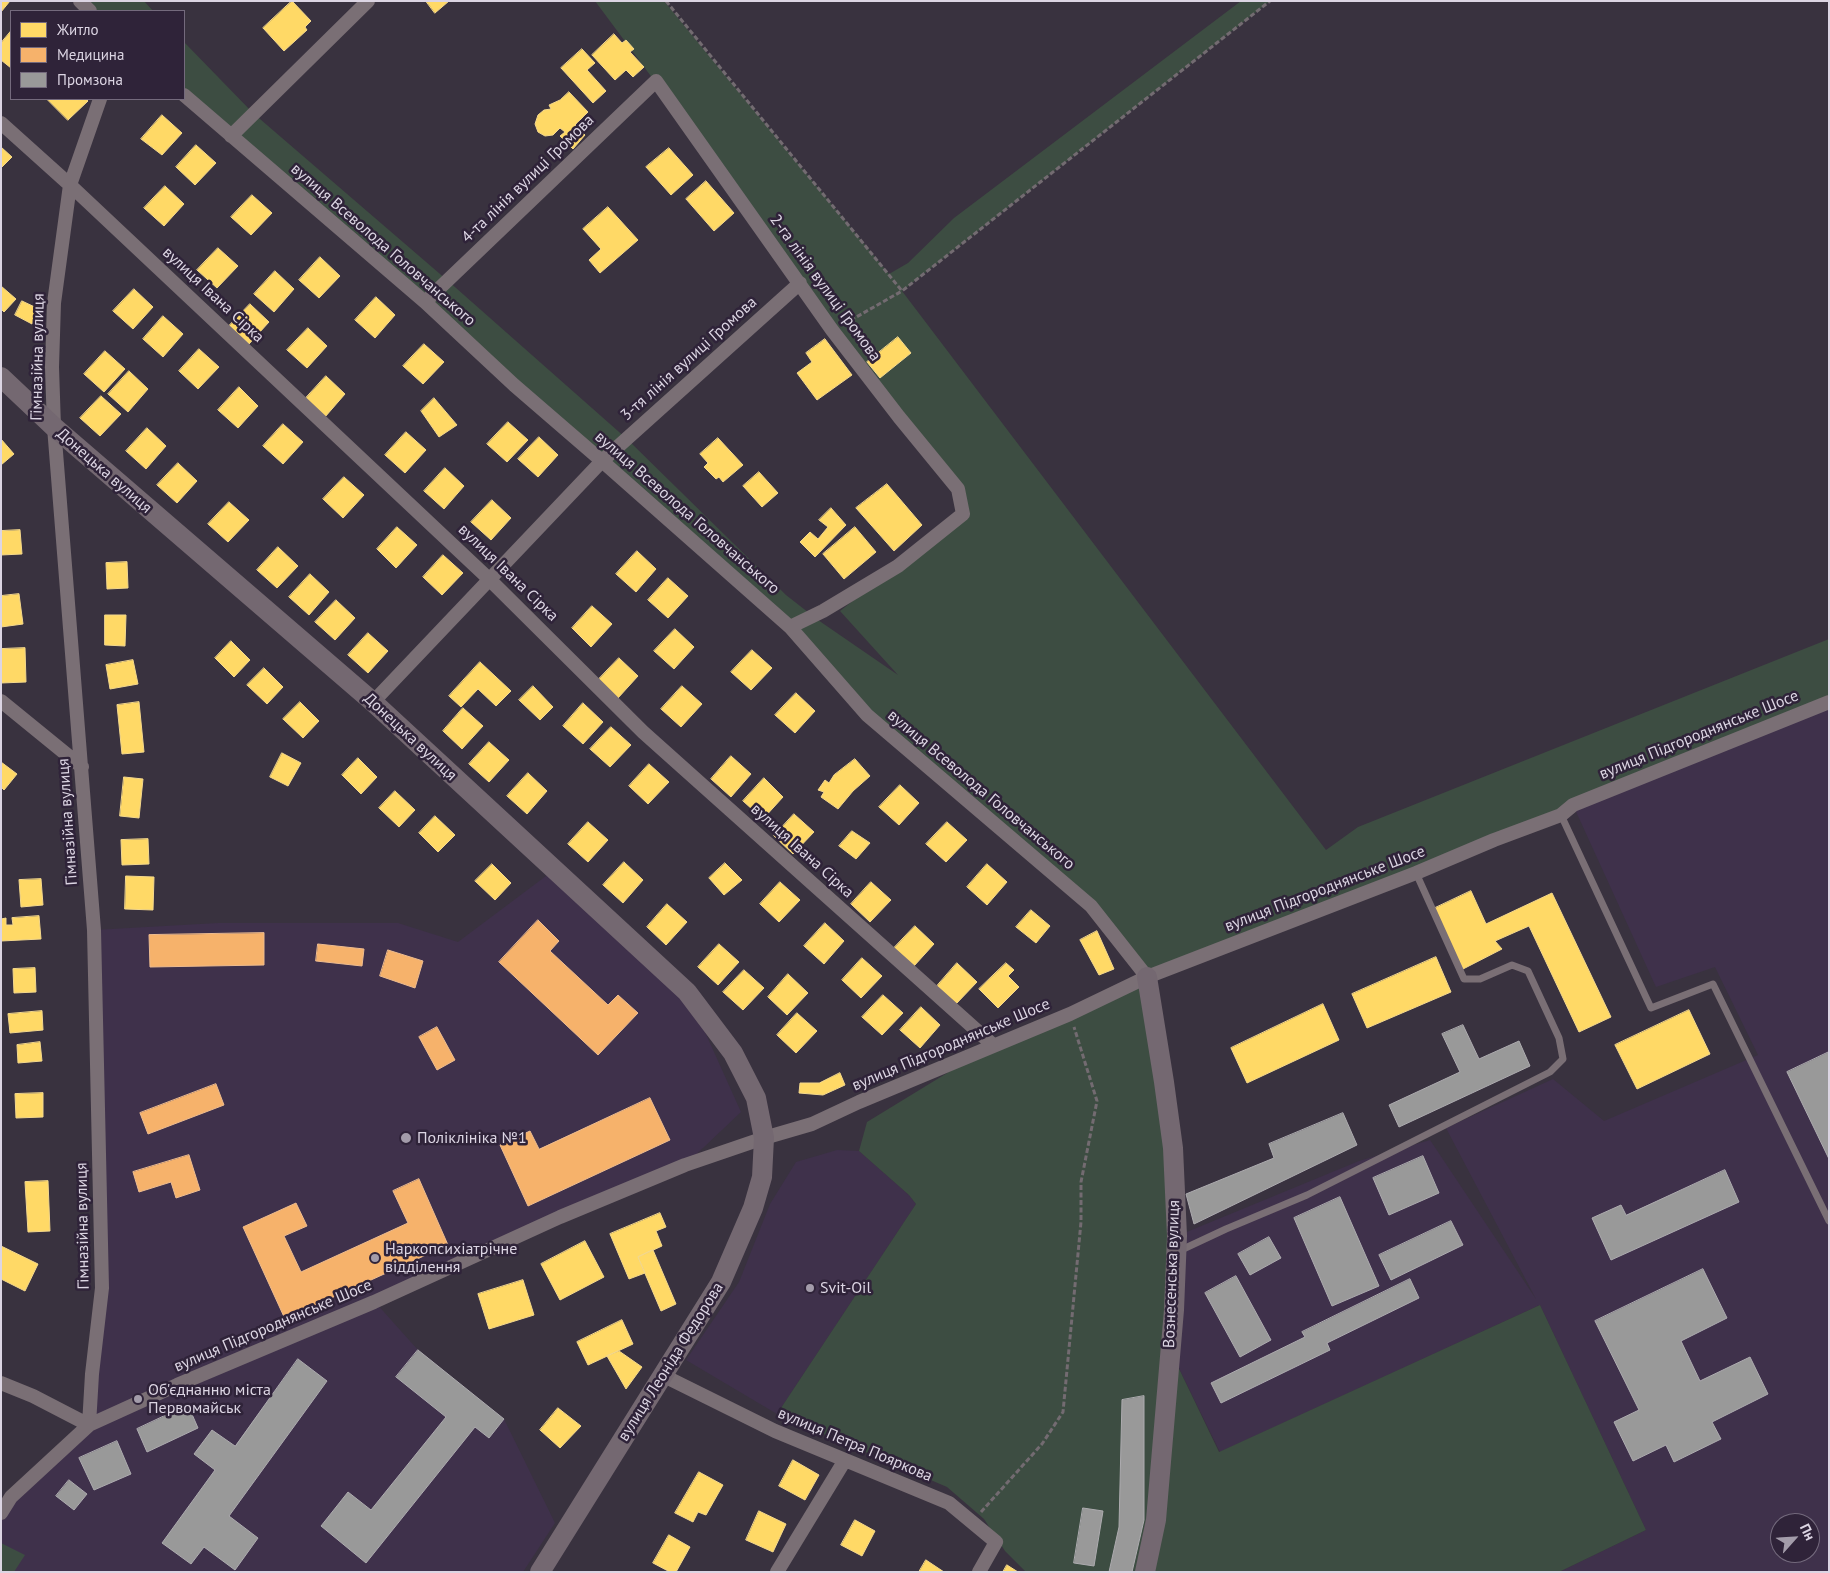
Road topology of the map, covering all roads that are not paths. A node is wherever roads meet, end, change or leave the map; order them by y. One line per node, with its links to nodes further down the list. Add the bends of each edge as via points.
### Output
1 (80, 1): 3 (street)
2 (368, 1): 8 (street)
3 (89, 10)
4 (656, 81): 10 (street, 2-га лінія вулиці Громова); 11 (street, 4-та лінія вулиці Громова)
5 (185, 96): 8 (street, вулиця Всеволода Головчанського)
6 (100, 100): 9 (street, Гімназійна вулиця)
7 (1, 123): 9 (street, вулиця Івана Сірка)
8 (231, 136): 11 (street, вулиця Всеволода Головчанського)
9 (70, 185): 13 (street, Гімназійна вулиця, via 54,303); 15 (street, вулиця Івана Сірка)
10 (800, 283): 14 (street, 3-тя лінія вулиці Громова); 16 (street, 2-га лінія вулиці Громова, via 832,330 958,489 963,514 898,566)
11 (425, 302): 14 (street, вулиця Всеволода Головчанського, via 514,386)
12 (1, 377): 13 (street, Донецька вулиця)
13 (54, 427): 18 (street, Донецька вулиця); 20 (street, Гімназійна вулиця)
14 (602, 461): 15 (street, 3-тя лінія вулиці Громова); 16 (street, вулиця Всеволода Головчанського)
15 (489, 579): 18 (street, 3-тя лінія вулиці Громова); 24 (street, вулиця Івана Сірка, via 643,732)
16 (790, 627): 23 (street, вулиця Всеволода Головчанського, via 867,715 1091,906)
17 (1, 701): 20 (street)
18 (373, 702): 25 (street, Донецька вулиця, via 687,992 733,1052 756,1098)
19 (1829, 702): 21 (street, вулиця Підгороднянське Шосе, via 1574,805)
20 (82, 767): 30 (street, Гімназійна вулиця, via 94,930 102,1288)
21 (1561, 815): 22 (street, вулиця Підгороднянське Шосе); 26 (lane, via 1650,1008 1713,984)
22 (1416, 873): 23 (street, вулиця Підгороднянське Шосе); 27 (lane, via 1464,980 1480,979 1512,965 1528,971 1559,1038 1563,1059 1550,1072 1307,1194)
23 (1147, 977): 24 (street, вулиця Підгороднянське Шосе, via 1070,1014); 27 (street, Вознесенська вулиця, via 1173,1148)
24 (993, 1045): 25 (street, вулиця Підгороднянське Шосе, via 812,1124)
25 (764, 1138): 28 (street, вулиця Леоніда Федорова, via 762,1177 738,1246 721,1282); 30 (street, вулиця Підгороднянське Шосе, via 685,1165 560,1217 374,1302)
26 (1829, 1221)
27 (1176, 1252): 36 (street, Вознесенська вулиця, via 1156,1520)
28 (662, 1375): 31 (street, вулиця Петра Пояркова, via 775,1431); 33 (street, вулиця Леоніда Федорова)
29 (1, 1383): 30 (street)
30 (89, 1425): 32 (street, via 11,1497)
31 (845, 1460): 34 (street); 35 (street, вулиця Петра Пояркова, via 949,1503 996,1542)
32 (1, 1512)
33 (540, 1572)
34 (777, 1572)
35 (979, 1572)
36 (1144, 1572)

